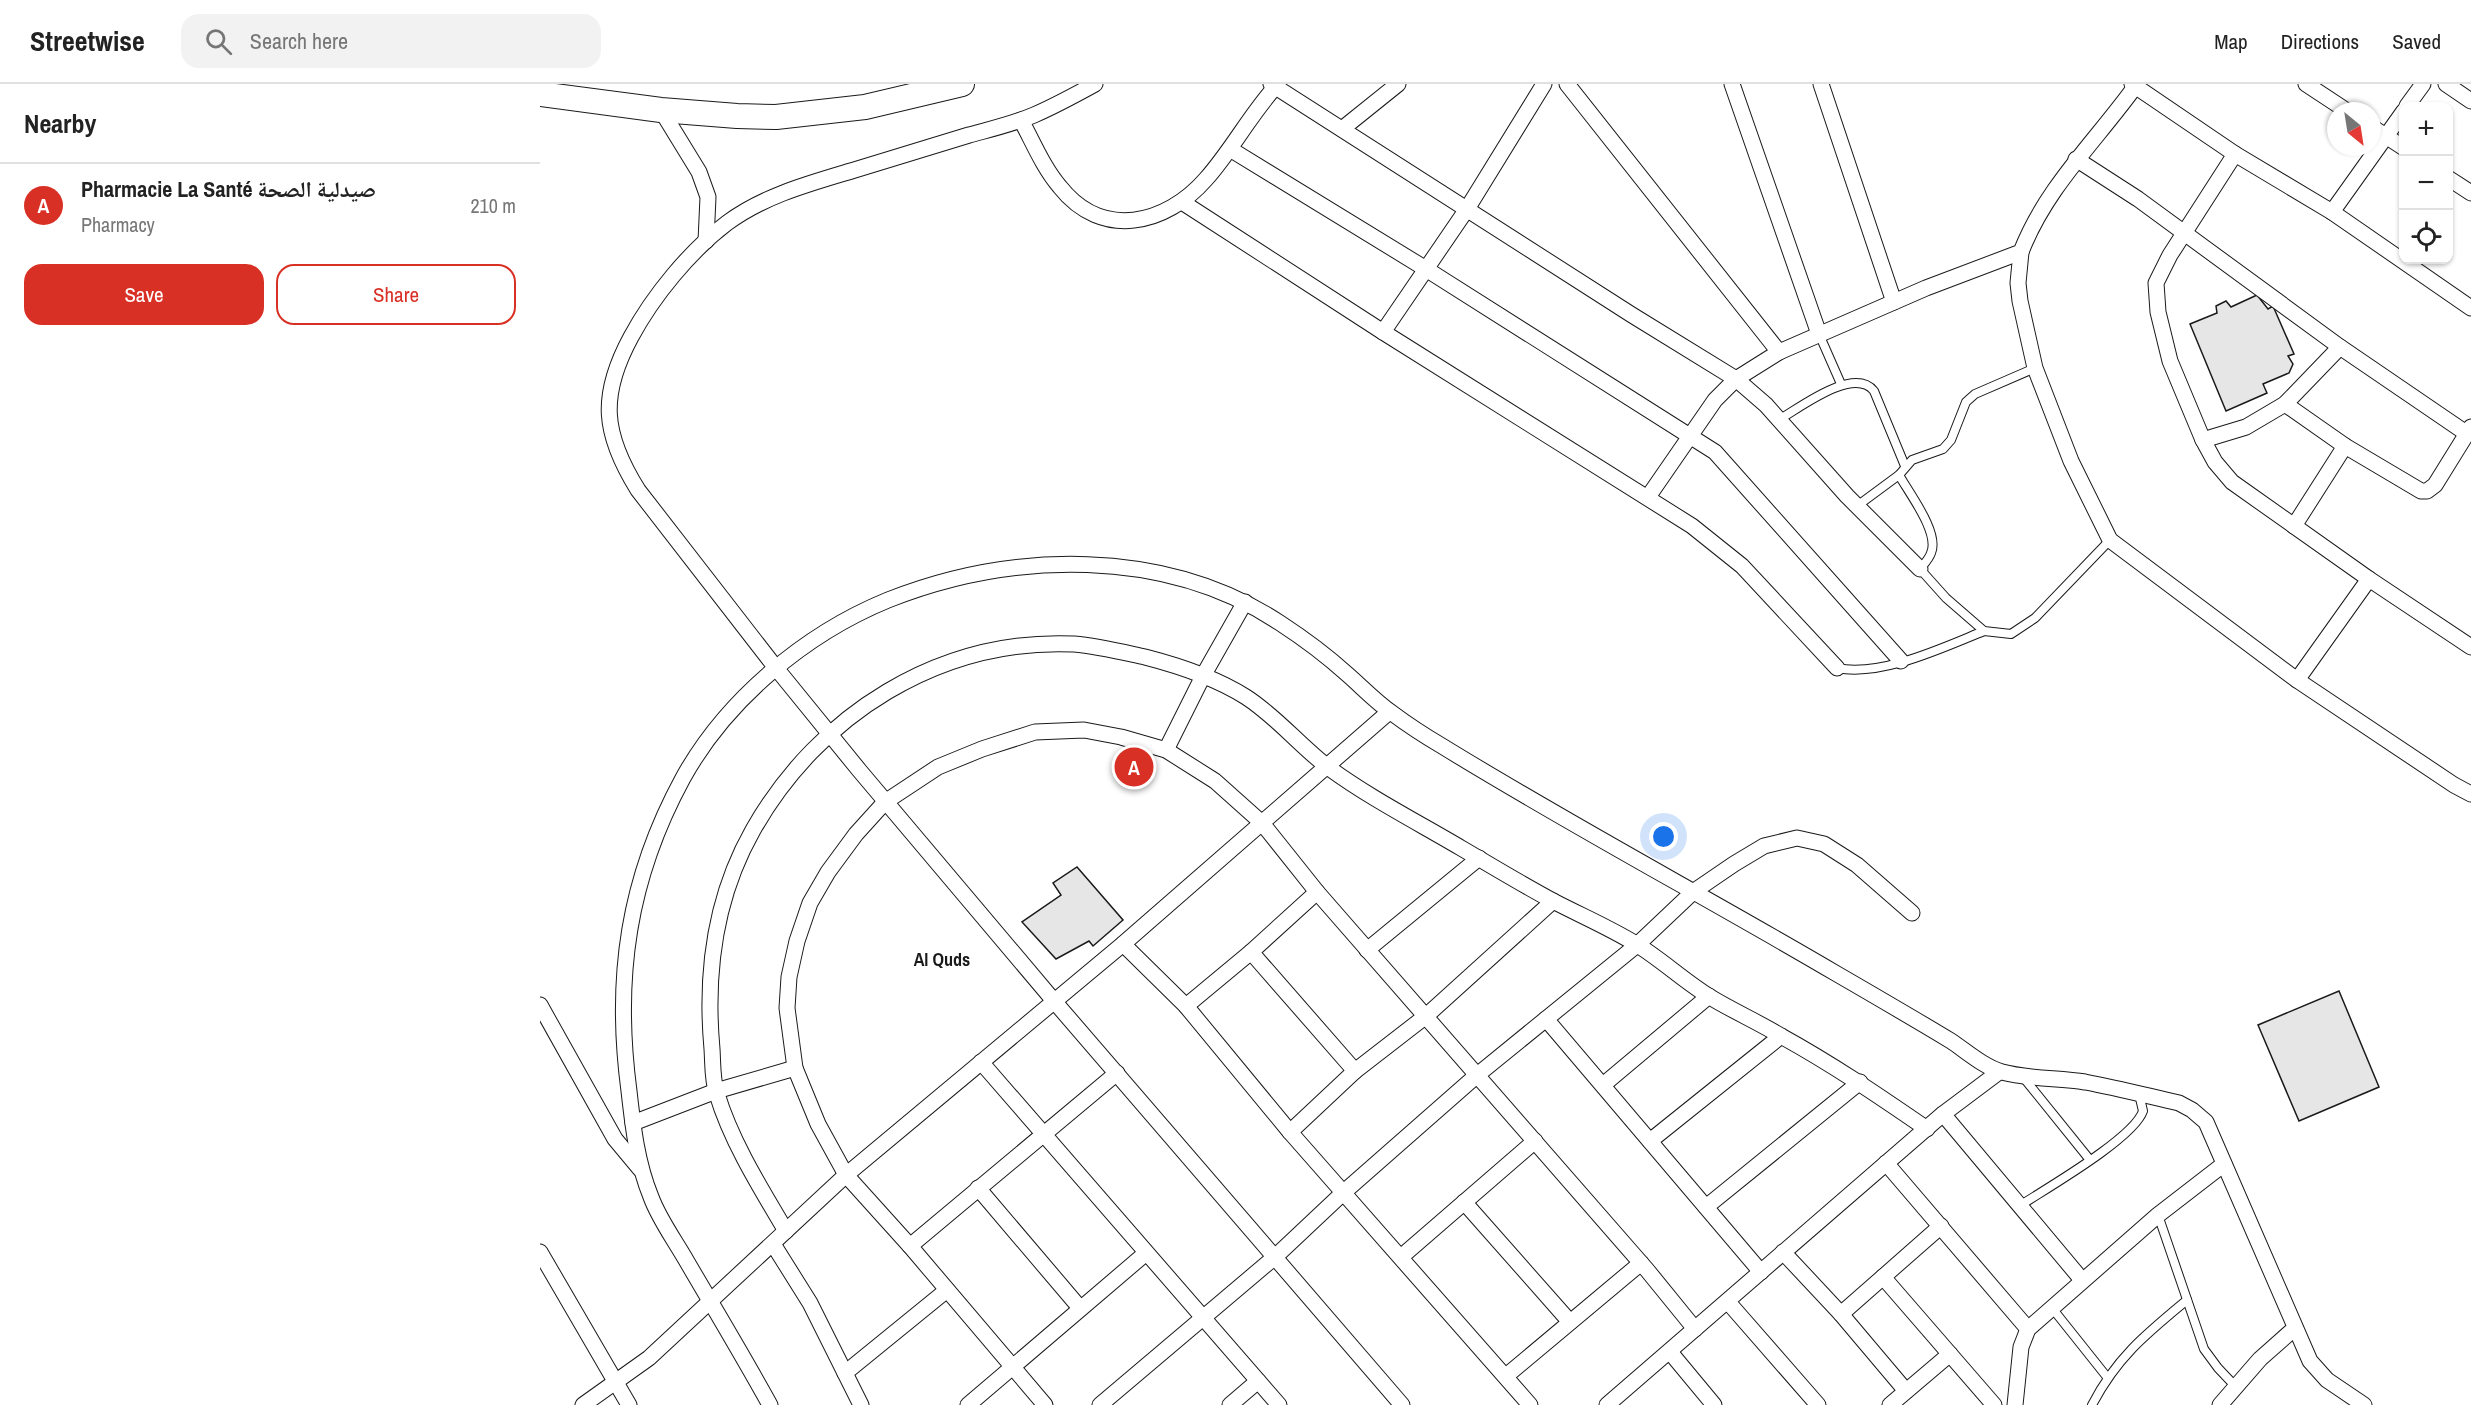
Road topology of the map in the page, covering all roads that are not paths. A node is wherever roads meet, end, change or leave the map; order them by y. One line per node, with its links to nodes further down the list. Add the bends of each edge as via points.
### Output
1 (1095, 84): 19 (street)
2 (1398, 84): 20 (street)
3 (1544, 84): 30 (street)
4 (1567, 84): 41 (street)
5 (1732, 84): 39 (street)
6 (1821, 84): 36 (street)
7 (2306, 84): 15 (street)
8 (2422, 84): 16 (street)
9 (2446, 84): 14 (street)
10 (1275, 85): 20 (street); 24 (street)
11 (2135, 85): 25 (street); 26 (street)
12 (946, 86): 17 (main road, via 865,107 777,117)
13 (540, 94): 17 (main road)
14 (2471, 101)
15 (2333, 102)
16 (2410, 102)
17 (660, 110): 33 (street, via 699,172 708,196)
18 (2399, 117): 22 (street)
19 (1021, 120): 29 (street, via 1060,188 1093,214 1111,220 1148,219); 33 (street, via 798,187 728,222)
20 (1342, 129): 30 (street)
21 (2381, 133): 22 (street)
22 (2386, 136): 23 (street); 31 (street)
23 (2399, 145)
24 (1230, 149): 29 (street, via 1206,180); 35 (street)
25 (2235, 154): 31 (street); 32 (street)
26 (2076, 159): 32 (street); 34 (street, via 2040,211)
27 (2453, 181): 28 (street)
28 (2471, 193)
29 (1182, 202): 38 (street)
30 (1467, 209): 35 (street); 43 (street)
31 (2332, 212): 37 (street)
32 (2186, 233): 40 (street); 49 (street, via 2156,283 2158,312 2170,361)
33 (706, 241): 63 (street, via 643,315 617,367 609,422 613,443 638,490)
34 (2022, 252): 36 (street); 42 (street, via 2020,301)
35 (1426, 269): 38 (street); 48 (street)
36 (1894, 302): 39 (street)
37 (2471, 308)
38 (1383, 332): 53 (street)
39 (1819, 334): 41 (street); 44 (lane)
40 (2340, 347): 45 (street); 47 (street)
41 (1779, 352): 43 (street)
42 (2035, 368): 51 (lane, via 1975,394 1966,402 1951,440 1943,448); 56 (street, via 2071,460)
43 (1736, 379): 46 (street); 48 (street)
44 (1841, 384): 46 (lane); 51 (lane, via 1869,384)
45 (2285, 404): 49 (street, via 2246,427); 50 (street)
46 (1780, 419): 54 (street)
47 (2469, 430): 50 (street, via 2435,485 2421,491)
48 (1689, 436): 53 (street); 62 (street, via 1726,462)
49 (2203, 440): 55 (street, via 2232,482)
50 (2345, 446): 55 (street)
51 (1905, 466): 52 (lane)
52 (1899, 475): 54 (lane); 57 (lane, via 1929,526 1933,541 1932,552)
53 (1648, 497): 64 (street, via 1742,566)
54 (1857, 506): 57 (street)
55 (2294, 526): 58 (street)
56 (2110, 540): 60 (lane, via 2035,618 2011,634); 66 (street)
57 (1920, 569): 60 (lane)
58 (2369, 579): 61 (street); 66 (street)
59 (1245, 602): 63 (street, via 1202,584 1154,572 1095,564 1004,569 911,591 871,607); 65 (street); 67 (street, via 1313,646)
60 (1983, 631): 62 (lane)
61 (2470, 643)
62 (1901, 661): 64 (lane, via 1853,670)
63 (776, 668): 68 (street); 102 (street, via 702,747 665,813 636,894 623,980 625,1059)
64 (1837, 668)
65 (1203, 676): 68 (street, via 1164,662 1074,644 998,650 958,658 919,674 880,694); 69 (street); 70 (street, via 1254,703)
66 (2297, 680): 71 (street)
67 (1389, 712): 70 (street); 76 (street)
68 (829, 734): 72 (street); 99 (street, via 801,760 762,813 721,905 710,976 709,1016)
69 (1166, 750): 72 (street, via 1084,730 1035,732 938,767); 73 (street, via 1215,781)
70 (1327, 766): 73 (street); 74 (street)
71 (2471, 794)
72 (885, 802): 84 (street); 91 (street, via 855,834 828,872 810,903 797,941 787,1008)
73 (1262, 823): 75 (street); 79 (street)
74 (1479, 858): 77 (street); 81 (street)
75 (1317, 892): 81 (street); 82 (street)
76 (1693, 892): 78 (street, via 1764,846 1797,838 1824,844 1857,865); 80 (street); 93 (street)
77 (1553, 901): 80 (street); 87 (street)
78 (1912, 913)
79 (1123, 944): 84 (street); 86 (street)
80 (1637, 945): 83 (street); 88 (street)
81 (1367, 950): 87 (street)
82 (1251, 952): 86 (street); 92 (street)
83 (1709, 996): 89 (street); 98 (street)
84 (1054, 1001): 90 (street); 94 (street)
85 (540, 1005): 111 (street, via 615,1139)
86 (1186, 1006): 105 (street)
87 (1426, 1016): 92 (street); 96 (street)
88 (1546, 1019): 96 (street); 98 (street)
89 (1781, 1036): 97 (street); 107 (street)
90 (981, 1062): 104 (street); 112 (street)
91 (795, 1068): 99 (street); 112 (street, via 818,1124)
92 (1355, 1071): 105 (street)
93 (1999, 1072): 95 (street); 101 (street)
94 (1117, 1073): 104 (street); 126 (street)
95 (2020, 1074): 100 (street); 108 (lane)
96 (1476, 1076): 106 (street); 114 (street)
97 (1860, 1082): 103 (street); 117 (street)
98 (1603, 1085): 107 (street)
99 (716, 1091): 102 (street); 120 (street, via 751,1173)
100 (2139, 1094): 108 (lane, via 2141,1117); 110 (street, via 2192,1110 2206,1122)
101 (1943, 1114): 103 (street); 116 (street)
102 (633, 1123): 111 (street)
103 (1927, 1129): 109 (street)
104 (1044, 1132): 113 (street); 125 (street)
105 (1290, 1132): 114 (street)
106 (1535, 1141): 115 (street); 128 (street)
107 (1650, 1141): 117 (street)
108 (2090, 1160): 116 (lane)
109 (1886, 1163): 119 (street); 124 (street)
110 (2224, 1164): 118 (street); 141 (street)
111 (643, 1174): 134 (street, via 652,1201)
112 (846, 1175): 120 (street); 122 (street)
113 (978, 1188): 122 (street); 136 (street)
114 (1344, 1192): 126 (street); 127 (street)
115 (1464, 1202): 127 (street); 140 (street)
116 (2021, 1205): 131 (street)
117 (1706, 1207): 129 (street)
118 (2158, 1215): 131 (street); 133 (lane)
119 (1941, 1226): 130 (street); 143 (street)
120 (786, 1231): 121 (street)
121 (773, 1244): 134 (street); 147 (street, via 810,1303)
122 (910, 1246): 132 (street)
123 (540, 1252): 151 (street)
124 (1782, 1252): 129 (street); 138 (street)
125 (1146, 1253): 136 (street); 139 (street)
126 (1276, 1256): 139 (street); 164 (street)
127 (1401, 1257): 148 (street)
128 (1641, 1263): 140 (street); 142 (street)
129 (1761, 1272): 135 (street)
130 (1883, 1277): 138 (street); 145 (street)
131 (2082, 1280): 137 (street)
132 (947, 1290): 146 (street); 147 (street)
133 (2187, 1300): 149 (lane, via 2137,1342); 152 (lane, via 2204,1349)
134 (710, 1302): 151 (street, via 649,1358); 157 (street)
135 (1728, 1302): 142 (street); 167 (street)
136 (1080, 1308): 146 (street)
137 (2051, 1308): 143 (street); 149 (lane)
138 (1841, 1314): 153 (street)
139 (1201, 1317): 150 (street); 161 (street)
140 (1570, 1322): 148 (street)
141 (2295, 1328): 152 (street); 173 (street, via 2310,1360 2327,1380)
142 (1695, 1329): 144 (street)
143 (2028, 1329): 170 (street, via 2020,1347)
144 (1670, 1352): 154 (street); 166 (street)
145 (1950, 1354): 153 (street); 169 (street)
146 (1012, 1366): 159 (street); 160 (street)
147 (845, 1373): 158 (street)
148 (1506, 1376): 165 (street)
149 (2107, 1377): 171 (lane)
150 (1258, 1381): 162 (street); 163 (street)
151 (615, 1383): 155 (street); 156 (street)
152 (2236, 1387): 172 (street)
153 (1906, 1391): 168 (street)
154 (1614, 1403)
155 (583, 1405)
156 (629, 1405)
157 (770, 1405)
158 (861, 1405)
159 (968, 1405)
160 (1045, 1405)
161 (1100, 1405)
162 (1230, 1405)
163 (1279, 1405)
164 (1402, 1405)
165 (1530, 1405)
166 (1714, 1405)
167 (1818, 1405)
168 (1890, 1405)
169 (1994, 1405)
170 (2016, 1405)
171 (2092, 1405)
172 (2220, 1405)
173 (2364, 1405)

